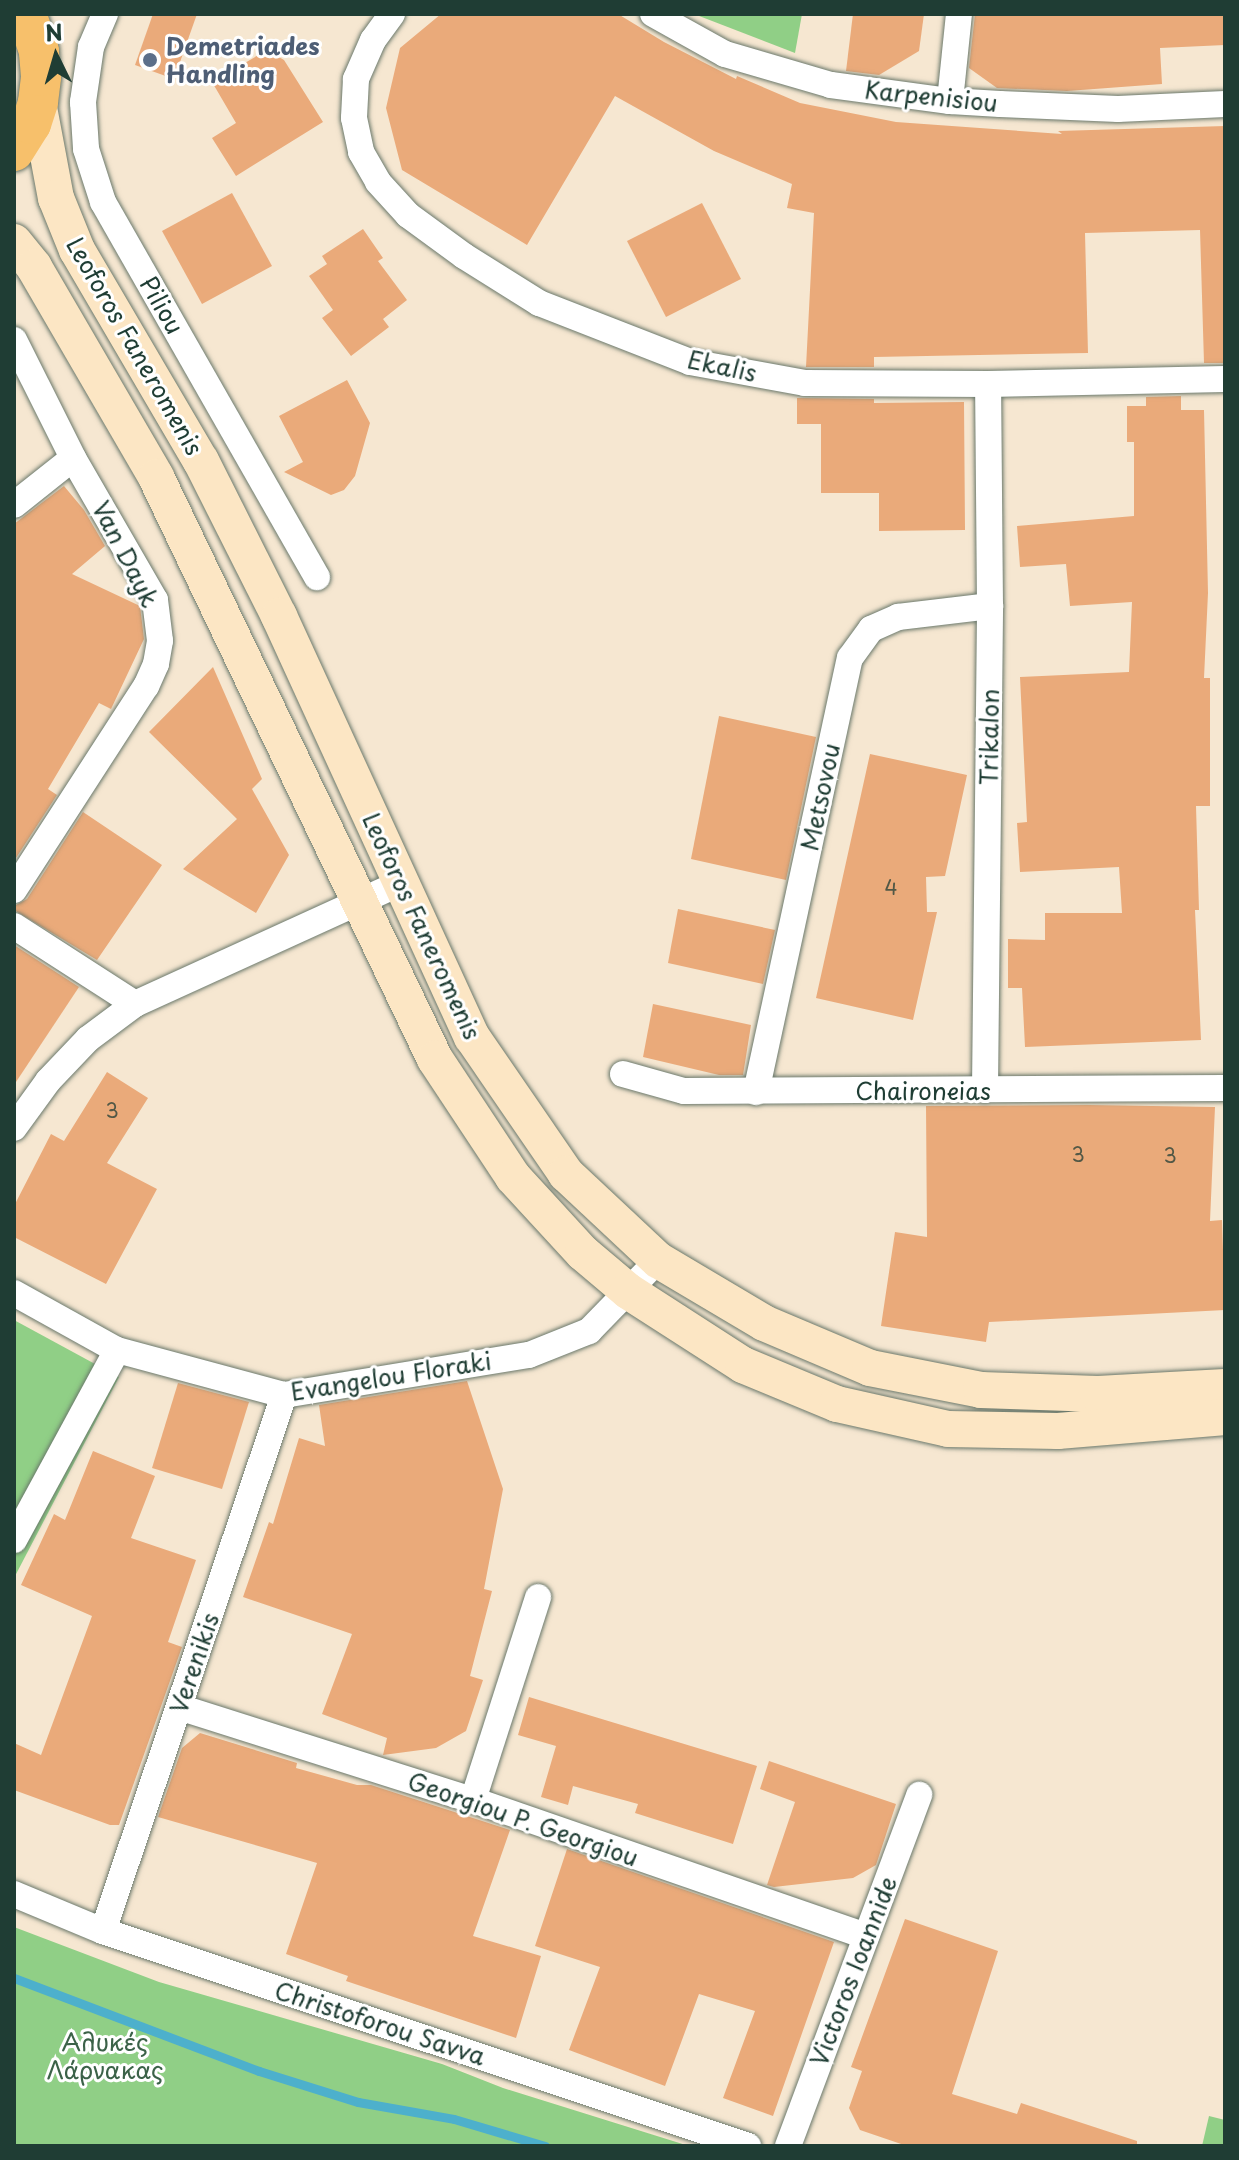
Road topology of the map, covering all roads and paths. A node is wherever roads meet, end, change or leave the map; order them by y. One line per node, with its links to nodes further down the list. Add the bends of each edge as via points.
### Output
1 (105, 14): 16 (street, Piliou, via 91,47 83,102 86,149 103,202)
2 (392, 14): 13 (street, Ekalis, via 373,40 356,79 354,118 378,182 408,215 539,303 690,362 805,383)
3 (653, 14): 6 (street, Karpenisiou, via 725,54 801,77)
4 (959, 14): 6 (street)
5 (36, 26): 7 (main road)
6 (950, 101): 8 (street, Karpenisiou, via 1118,109)
7 (38, 102): 9 (main road); 18 (main road, Leoforos Faneromenis, via 56,198 77,250 201,461 279,616)
8 (1225, 104)
9 (14, 151)
10 (14, 242): 20 (main road, Leoforos Faneromenis, via 34,267 156,477)
11 (14, 340): 14 (street, Van Dayk)
12 (1225, 379): 13 (street, Ekalis)
13 (988, 384): 17 (street, Trikalon)
14 (73, 458): 15 (street); 19 (street, Van Dayk, via 155,600 160,641 146,686)
15 (14, 505)
16 (317, 577)
17 (990, 606): 25 (street, Trikalon); 26 (street, Metsovou, via 898,617 871,629 850,658)
18 (400, 883): 20 (street); 28 (main road, Leoforos Faneromenis, via 480,1050 566,1174)
19 (14, 890)
20 (358, 903): 22 (street); 29 (main road, Leoforos Faneromenis, via 435,1059 513,1177 583,1253)
21 (14, 926): 22 (street)
22 (135, 1004): 27 (street, via 88,1039)
23 (623, 1074): 26 (street, Chaironeias, via 684,1091)
24 (1225, 1088): 25 (street, Chaironeias)
25 (985, 1090): 26 (street, Chaironeias)
26 (756, 1092)
27 (14, 1128)
28 (658, 1260): 29 (street, Evangelou Floraki); 32 (main road, Leoforos Faneromenis, via 764,1323 870,1368 981,1390 1098,1394)
29 (628, 1291): 33 (street, Evangelou Floraki, via 589,1331 529,1355); 34 (main road, Leoforos Faneromenis, via 743,1365 837,1404 948,1429 1058,1431)
30 (14, 1293): 31 (street, Evangelou Floraki)
31 (117, 1350): 33 (street, Evangelou Floraki); 35 (street)
32 (1225, 1387)
33 (284, 1395): 37 (street, Verenikis)
34 (1225, 1417)
35 (14, 1540)
36 (538, 1597): 39 (street)
37 (179, 1707): 39 (street, Georgiou P. Georgiou); 41 (street, Verenikis)
38 (919, 1795): 42 (street, Victoros Ioannide)
39 (473, 1800): 42 (street, Georgiou P. Georgiou)
40 (14, 1894): 41 (street, Christoforou Savva)
41 (103, 1931): 43 (street, Christoforou Savva)
42 (866, 1936): 44 (street, Victoros Ioannide)
43 (748, 2146)
44 (788, 2146)

